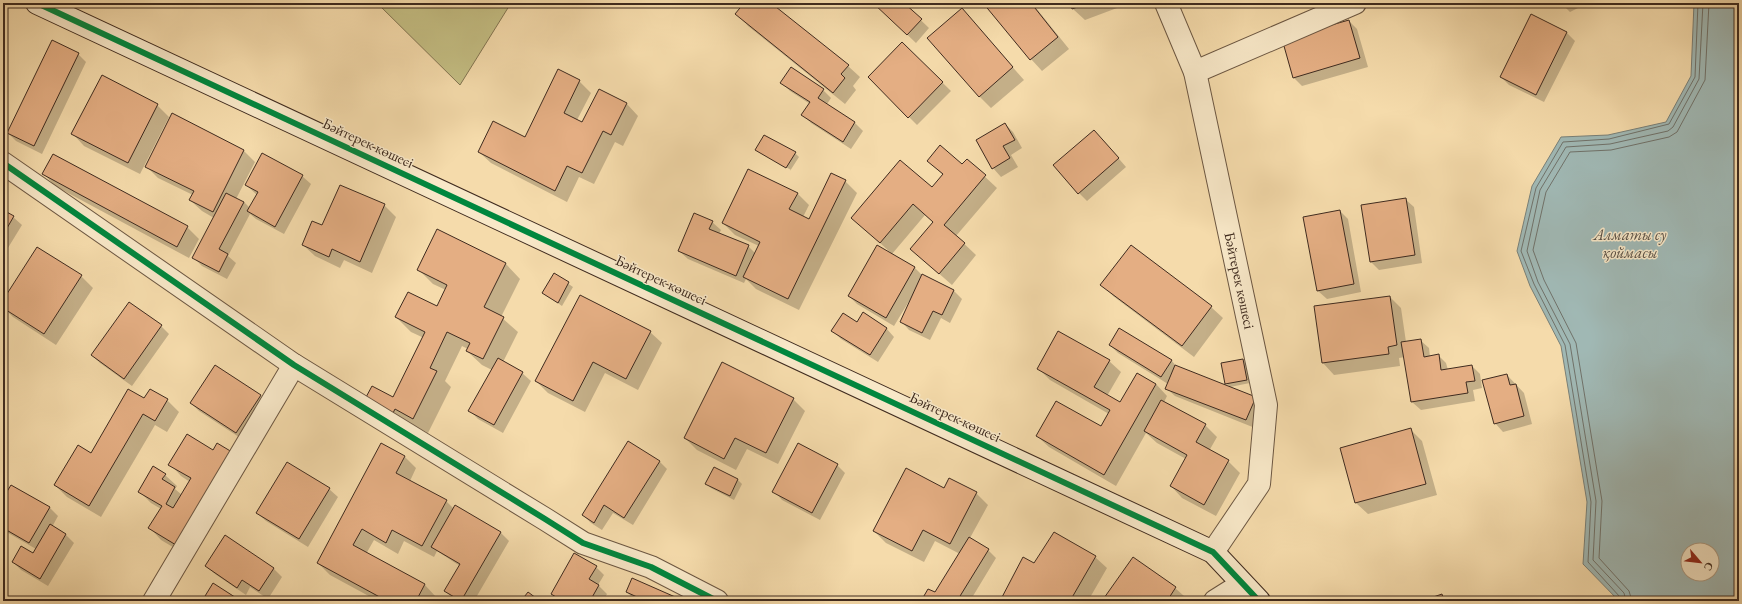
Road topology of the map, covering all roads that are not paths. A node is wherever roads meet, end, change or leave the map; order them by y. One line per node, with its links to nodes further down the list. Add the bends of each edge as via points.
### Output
1 (37, 3): 7 (street, Бәйтерек көшесі)
2 (1166, 3): 4 (street, Бәйтерек көшесі)
3 (1355, 3): 4 (street)
4 (1195, 72): 7 (street, Бәйтерек көшесі, via 1266,405 1259,484)
5 (3, 163): 6 (street)
6 (294, 365): 9 (street); 10 (street, via 583,543 651,567)
7 (1213, 552): 8 (street, Бәйтерек көшесі)
8 (1242, 584): 11 (street); 12 (street, Бәйтерек көшесі)
9 (154, 601)
10 (716, 601)
11 (1215, 601)
12 (1259, 601)

